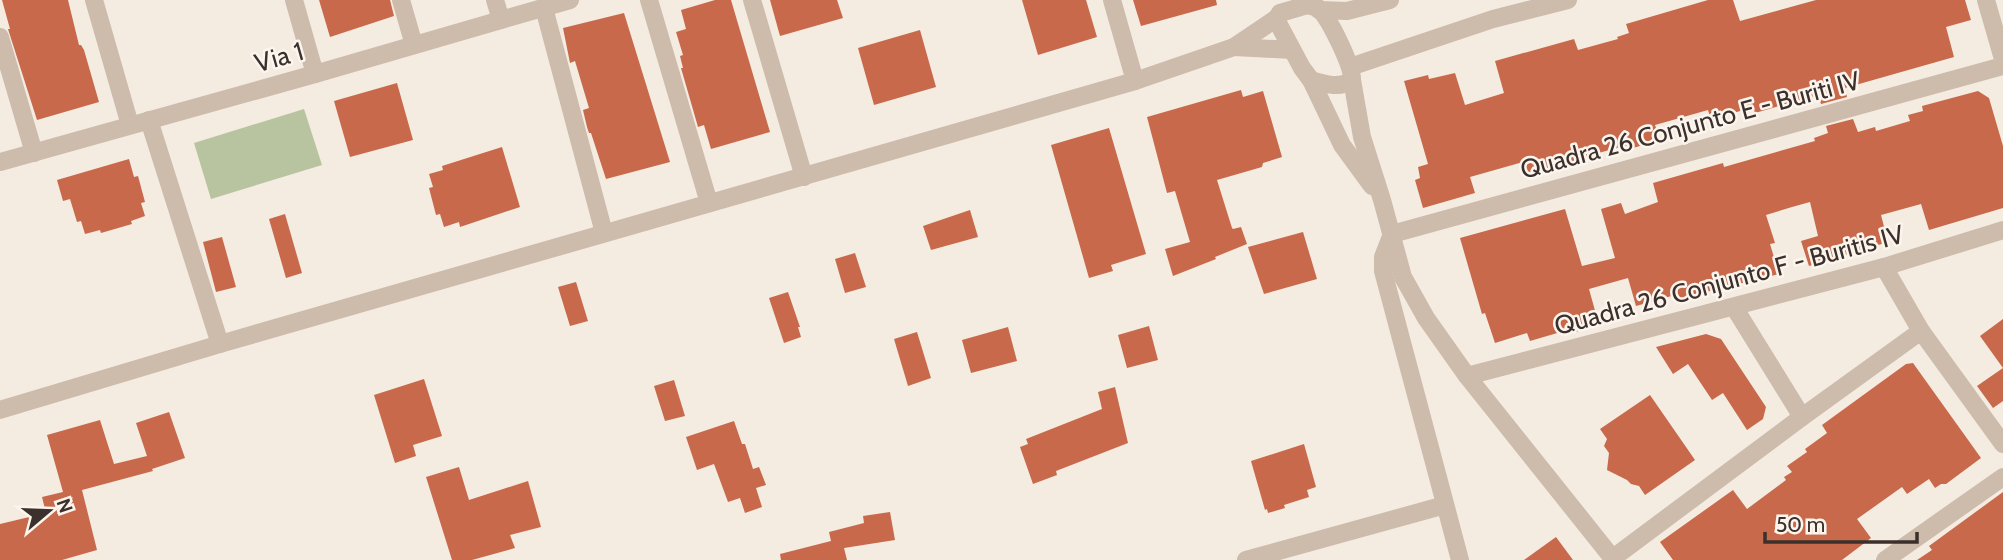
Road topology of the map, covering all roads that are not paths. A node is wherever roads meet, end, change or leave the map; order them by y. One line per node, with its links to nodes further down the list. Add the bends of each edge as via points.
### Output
1 (94, 0): 27 (street)
2 (293, 0): 22 (street)
3 (401, 0): 17 (street)
4 (495, 0): 15 (street)
5 (570, 0): 13 (street, Via 1)
6 (649, 0): 32 (street)
7 (752, 0): 30 (street)
8 (1112, 0): 25 (street)
9 (1390, 0): 12 (street, via 1347,11)
10 (1568, 0): 23 (street, via 1493,19)
11 (1986, 0): 20 (street)
12 (1316, 6): 14 (street); 23 (street, via 1338,39)
13 (544, 8): 15 (street, Via 1); 34 (street)
14 (1277, 10): 18 (street); 19 (street)
15 (500, 20): 17 (street, Via 1)
16 (0, 37): 28 (street)
17 (414, 45): 22 (street, Via 1)
18 (1234, 47): 19 (street); 25 (street)
19 (1292, 50): 24 (street)
20 (2003, 59)
21 (2003, 66): 35 (street, Quadra 26 Conjunto E - Buriti IV)
22 (315, 74): 26 (street, Via 1)
23 (1351, 74): 24 (street, via 1347,84); 31 (street, via 1362,137)
24 (1311, 80): 31 (street, via 1342,145)
25 (1135, 81): 30 (street)
26 (149, 120): 27 (street, Via 1); 39 (street)
27 (130, 125): 28 (street, Via 1)
28 (34, 153): 29 (street, Via 1)
29 (0, 162)
30 (804, 177): 32 (street)
31 (1382, 200): 35 (street)
32 (709, 203): 34 (street)
33 (2003, 230): 36 (street, Quadra 26 Conjunto F - Buritis IV)
34 (604, 233): 39 (street)
35 (1392, 234): 40 (street, via 1403,277); 45 (street, via 1383,271)
36 (1884, 267): 37 (street, Quadra 26 Conjunto F - Buritis IV); 38 (street)
37 (1734, 307): 40 (street, Quadra 26 Conjunto F - Buritis IV); 42 (street)
38 (1921, 331): 42 (street); 43 (street)
39 (220, 344): 41 (street)
40 (1467, 376): 46 (street)
41 (0, 410)
42 (1802, 417): 46 (street)
43 (2003, 444)
44 (2003, 477): 49 (street)
45 (1445, 505): 47 (street); 48 (street)
46 (1614, 559)
47 (1246, 560)
48 (1460, 560)
49 (1885, 560)

